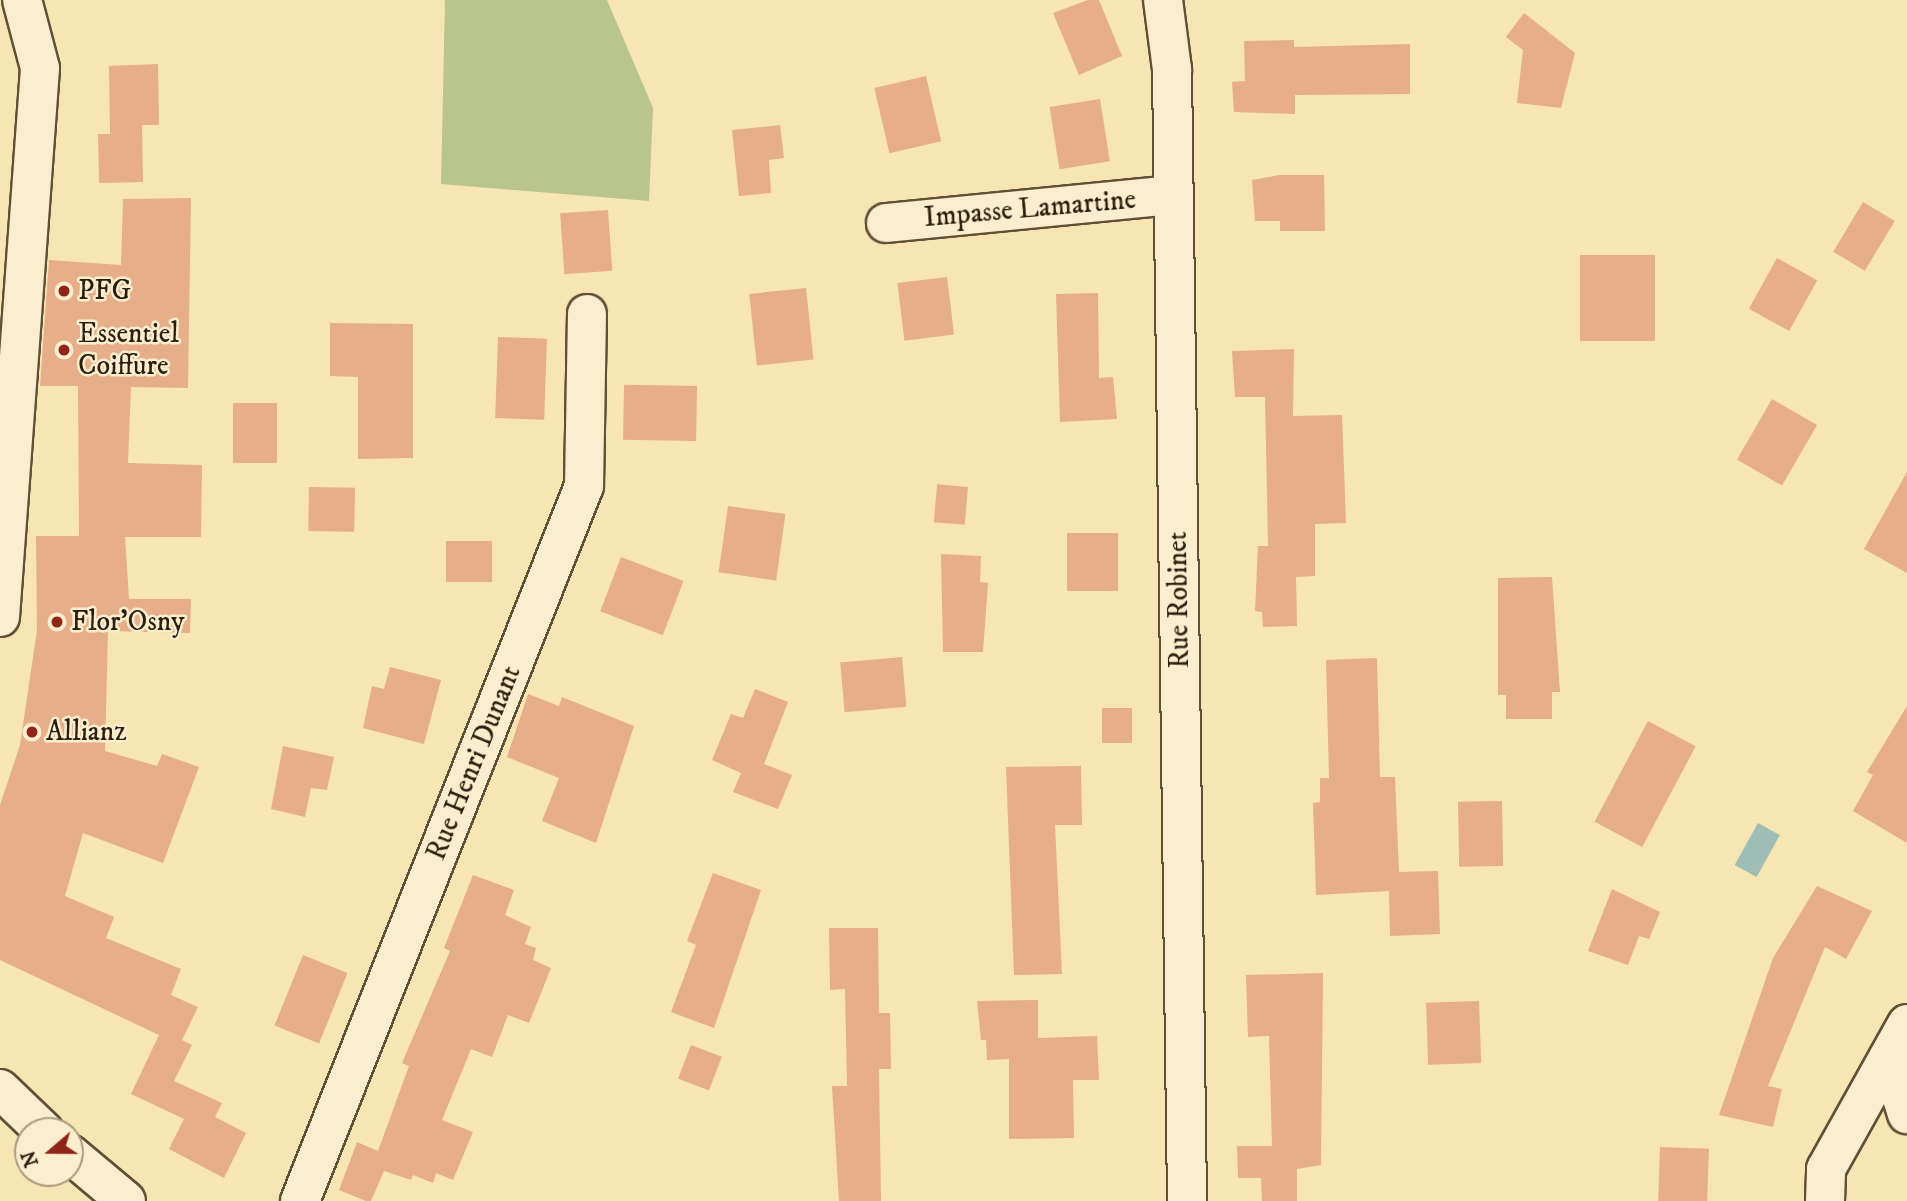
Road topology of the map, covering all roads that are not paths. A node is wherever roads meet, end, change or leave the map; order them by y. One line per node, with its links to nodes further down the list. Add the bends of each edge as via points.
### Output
1 (22, 0): 3 (street, via 40,68)
2 (1163, 0): 4 (street, Rue Robinet, via 1170,31)
3 (15, 143): 7 (street)
4 (1174, 195): 5 (street, Impasse Lamartine); 17 (street, Rue Robinet)
5 (886, 223)
6 (587, 314): 16 (street, Rue Henri Dunant, via 584,486)
7 (6, 491): 8 (street)
8 (0, 617)
9 (1907, 1024): 10 (street)
10 (1889, 1057): 12 (street); 18 (street, via 1826,1169)
11 (0, 1089): 13 (street)
12 (1907, 1114)
13 (29, 1117)
14 (84, 1166): 15 (street)
15 (126, 1201)
16 (300, 1201)
17 (1186, 1201)
18 (1825, 1201)

